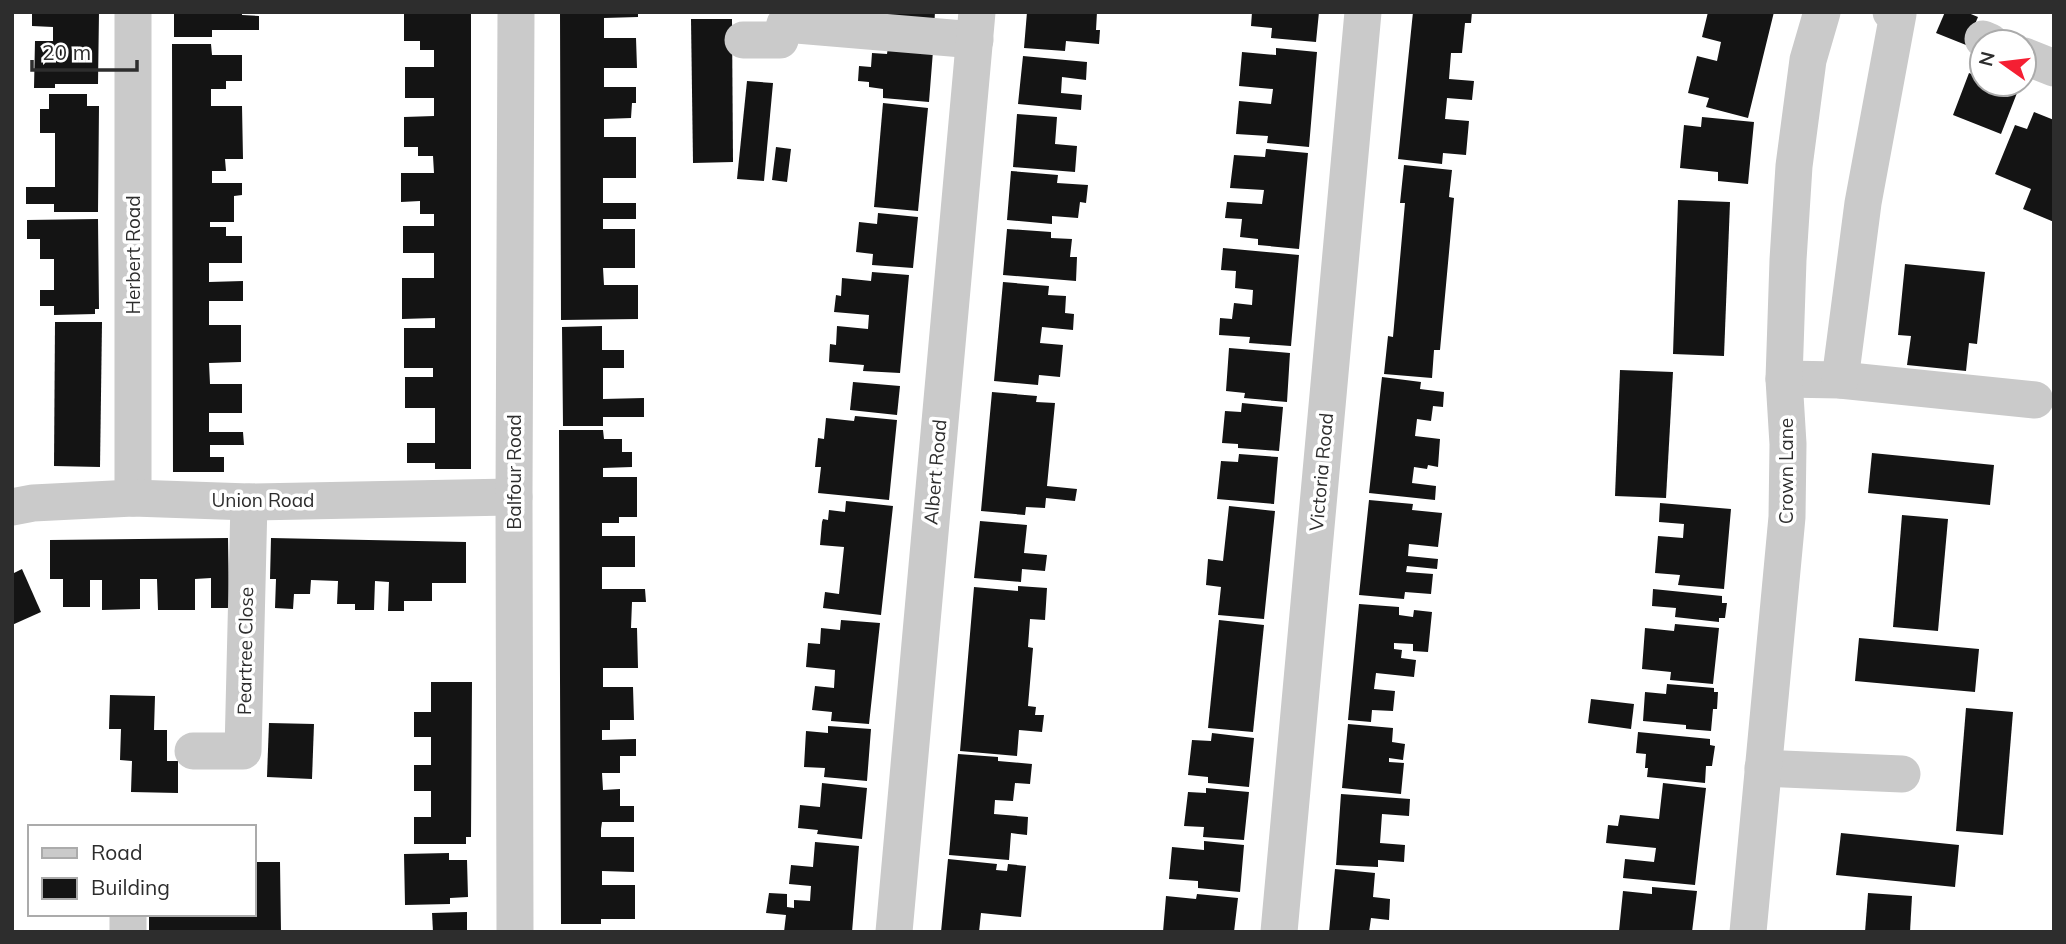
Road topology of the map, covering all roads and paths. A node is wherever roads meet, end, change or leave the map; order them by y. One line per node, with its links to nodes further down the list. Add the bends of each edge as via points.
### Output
1 (133, 12): 12 (street, Herbert Road)
2 (516, 12): 11 (street, Balfour Road)
3 (1363, 12): 20 (street, Victoria Road)
4 (1822, 12): 8 (street, Crown Lane, via 1808,60 1794,166)
5 (1891, 12): 9 (street, via 1898,14 1863,203)
6 (976, 26): 7 (street, via 785,24 780,40); 19 (street, Albert Road)
7 (743, 40)
8 (1784, 379): 9 (street); 16 (street, Crown Lane, via 1789,492)
9 (1840, 380): 10 (street)
10 (2035, 400)
11 (514, 497): 13 (street, Union Road); 18 (street, Balfour Road)
12 (133, 498): 13 (street, Union Road); 14 (street, Union Road)
13 (249, 502): 15 (street, Peartree Close, via 243,751)
14 (12, 507)
15 (193, 751)
16 (1763, 768): 17 (street); 21 (street, Crown Lane)
17 (1902, 774)
18 (515, 932)
19 (894, 932)
20 (1279, 932)
21 (1748, 932)

